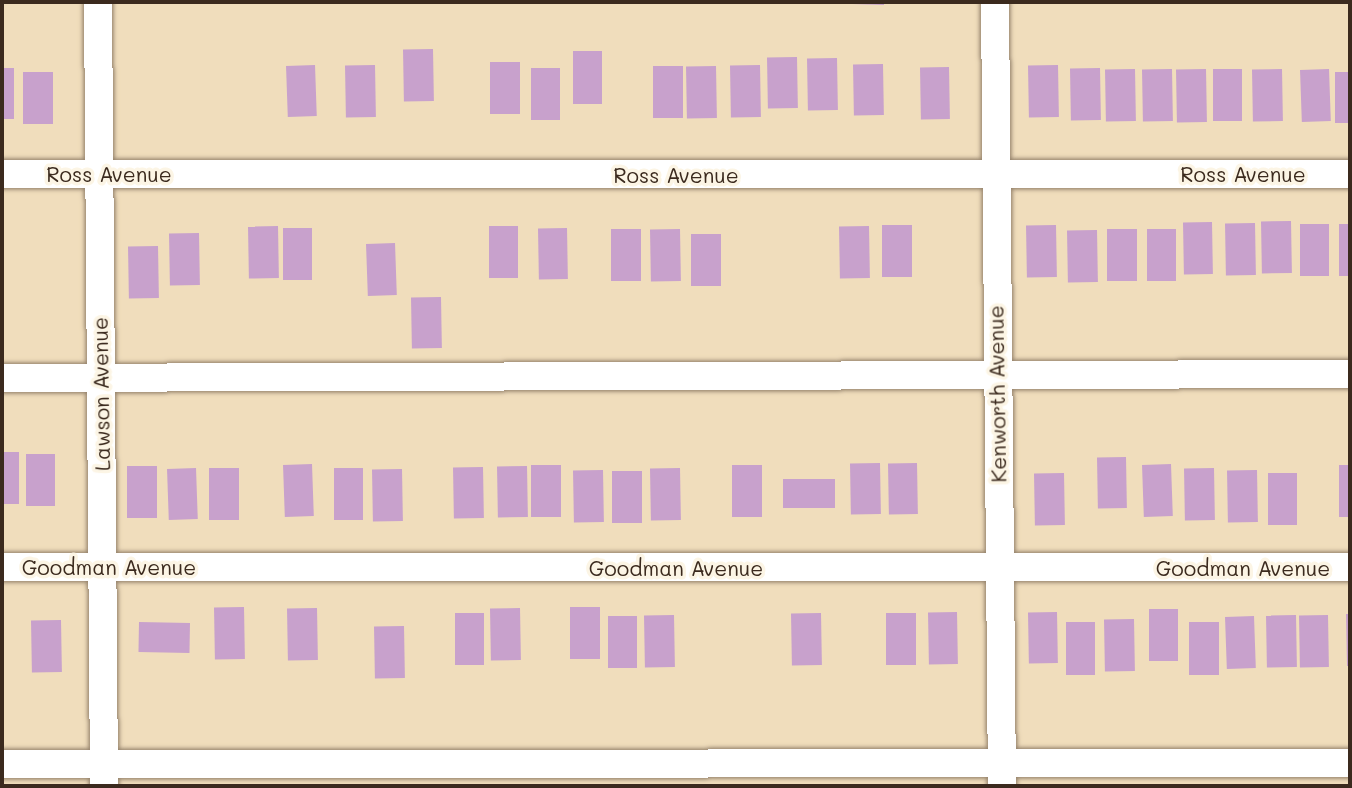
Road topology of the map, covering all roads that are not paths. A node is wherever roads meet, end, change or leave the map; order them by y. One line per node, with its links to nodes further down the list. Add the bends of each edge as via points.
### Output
1 (98, 2): 3 (street, Lawson Avenue)
2 (995, 2): 6 (street, Kenworth Avenue)
3 (96, 173): 4 (street, Ross Avenue); 6 (street, Ross Avenue); 10 (street, Lawson Avenue)
4 (2, 174)
5 (1350, 174): 6 (street, Ross Avenue)
6 (993, 176): 7 (street, Kenworth Avenue)
7 (997, 374): 8 (street); 10 (street); 14 (street, Kenworth Avenue)
8 (1350, 374)
9 (2, 378): 10 (street)
10 (102, 378): 12 (street, Lawson Avenue)
11 (2, 567): 12 (street, Goodman Avenue)
12 (104, 567): 14 (street, Goodman Avenue); 17 (street, Lawson Avenue)
13 (1350, 567): 14 (street, Goodman Avenue)
14 (998, 568): 18 (street, Kenworth Avenue)
15 (1350, 763): 18 (street)
16 (2, 764): 17 (street)
17 (104, 775): 18 (street)
18 (1002, 775)

